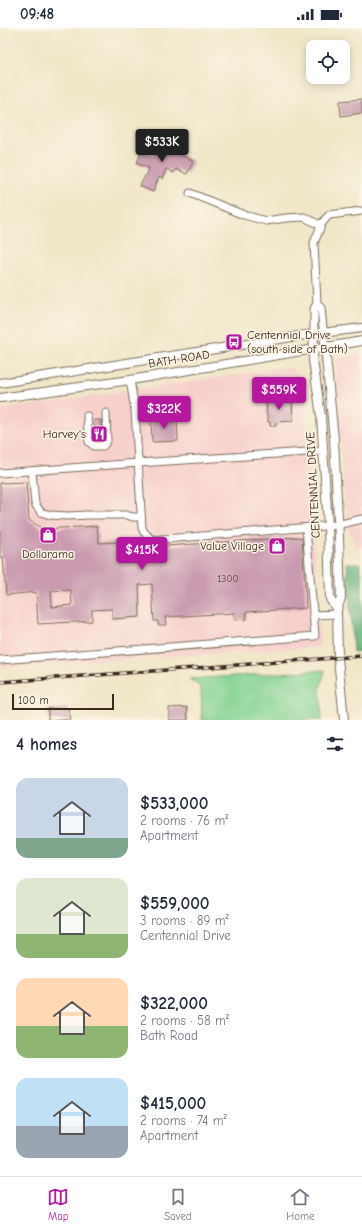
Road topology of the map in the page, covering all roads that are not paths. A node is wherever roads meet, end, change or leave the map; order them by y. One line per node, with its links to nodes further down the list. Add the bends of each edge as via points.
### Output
1 (190, 193): 3 (lane, via 266,221 304,217)
2 (362, 211): 3 (lane, via 329,215)
3 (320, 225): 4 (lane, via 314,243)
4 (317, 303): 6 (lane); 7 (lane, via 314,309)
5 (362, 328): 6 (main road, BATH ROAD)
6 (323, 332): 7 (main road, BATH ROAD); 9 (lane)
7 (314, 334): 10 (main road, CENTENNIAL DRIVE); 12 (main road, BATH ROAD)
8 (362, 341): 9 (main road, BATH ROAD)
9 (325, 347): 10 (main road, BATH ROAD); 22 (main road, CENTENNIAL DRIVE, via 334,439)
10 (313, 349): 11 (main road, BATH ROAD); 16 (main road, CENTENNIAL DRIVE)
11 (130, 380): 13 (main road, BATH ROAD); 17 (lane)
12 (0, 383)
13 (0, 398)
14 (106, 413): 15 (lane, via 107,441 103,446 94,446 89,442)
15 (87, 416)
16 (323, 451): 17 (lane); 23 (main road, CENTENNIAL DRIVE)
17 (138, 463): 18 (lane); 20 (lane)
18 (32, 471): 19 (lane); 20 (lane, via 35,504 41,512 50,516)
19 (0, 473)
20 (141, 517): 24 (lane, via 144,532 152,540)
21 (362, 519): 22 (lane)
22 (337, 525): 23 (lane); 25 (main road, CENTENNIAL DRIVE, via 341,598)
23 (328, 526): 24 (lane); 25 (main road, CENTENNIAL DRIVE, via 330,599)
24 (306, 528): 26 (lane)
25 (337, 612): 26 (lane); 28 (main road, CENTENNIAL DRIVE)
26 (313, 615): 27 (lane, via 315,636)
27 (0, 660)
28 (343, 719)

